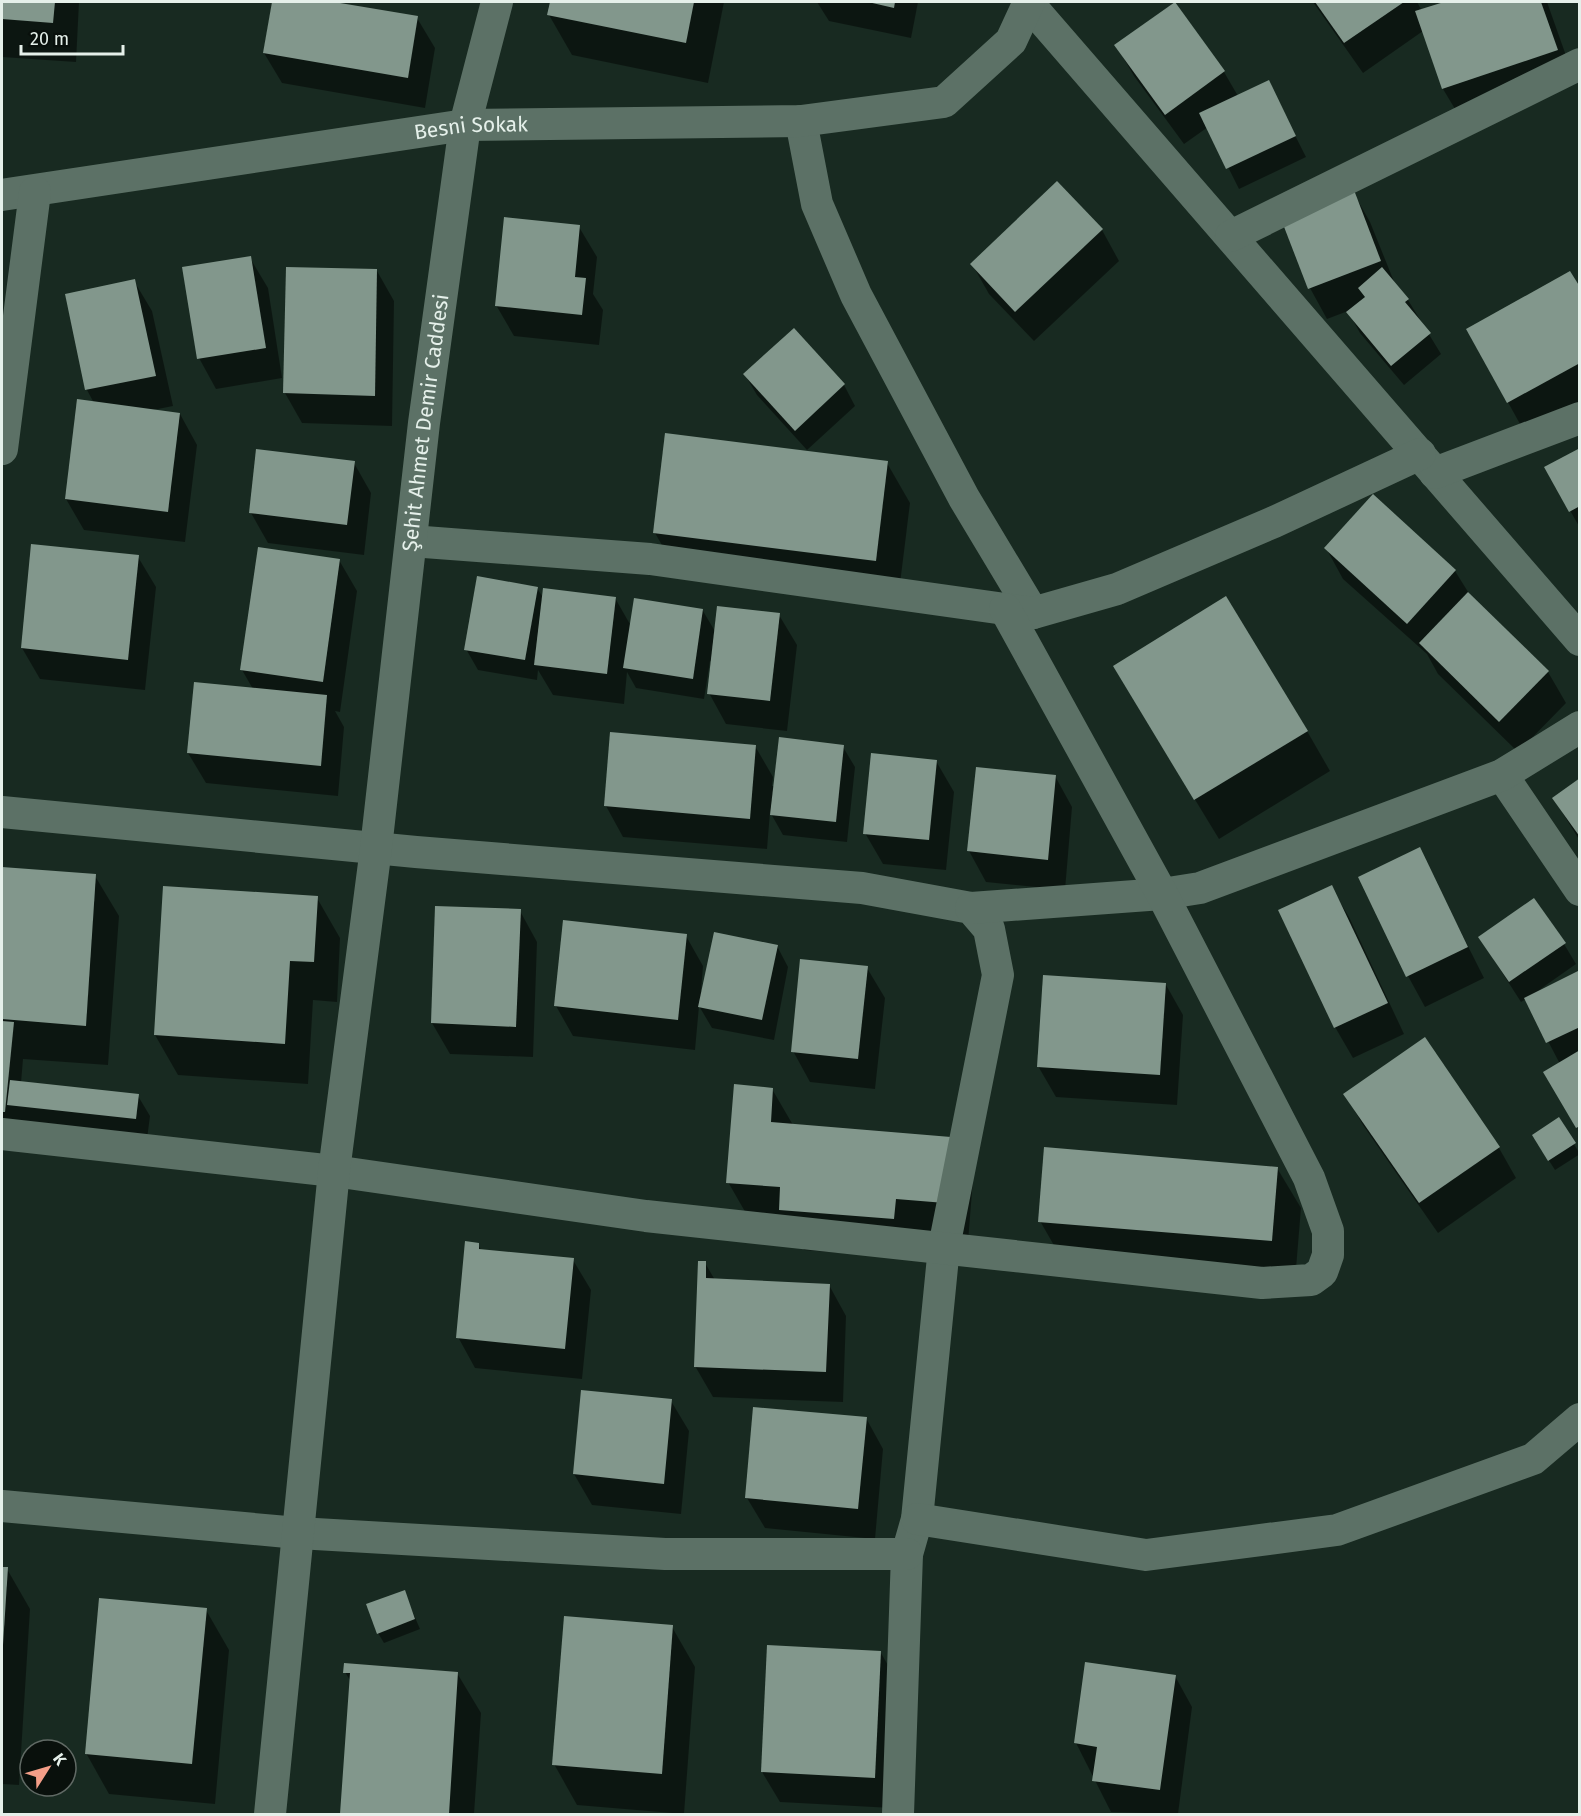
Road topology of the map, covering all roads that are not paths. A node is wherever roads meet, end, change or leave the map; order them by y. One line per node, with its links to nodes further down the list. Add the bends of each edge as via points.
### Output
1 (497, 2): 5 (street, Şehit Ahmet Demir Caddesi)
2 (1029, 2): 4 (street, Besni Sokak, via 1011,41 944,102); 8 (street)
3 (1580, 64): 8 (street)
4 (801, 121): 5 (street, Besni Sokak); 13 (street, via 817,204 856,296 964,498)
5 (465, 125): 6 (street, Besni Sokak); 12 (street, Şehit Ahmet Demir Caddesi)
6 (35, 192): 7 (street, Besni Sokak); 10 (street)
7 (2, 195)
8 (1231, 236): 11 (street)
9 (1580, 418): 11 (street)
10 (2, 449)
11 (1428, 464): 13 (street, via 1274,522 1117,590); 14 (street)
12 (411, 541): 13 (street, via 650,559); 18 (street, Şehit Ahmet Demir Caddesi)
13 (1019, 611): 20 (street)
14 (1580, 640)
15 (1580, 727): 16 (street)
16 (1502, 776): 19 (street); 20 (street, via 1200,888)
17 (2, 812): 18 (street)
18 (376, 848): 21 (street, via 862,888); 23 (street, Şehit Ahmet Demir Caddesi)
19 (1580, 890)
20 (1162, 894): 21 (street); 24 (street, via 1309,1178 1328,1231 1328,1255 1322,1272 1311,1280 1262,1284)
21 (971, 908): 24 (street, via 989,929 998,975)
22 (2, 1134): 23 (street)
23 (334, 1171): 24 (street, via 646,1216); 28 (street, Şehit Ahmet Demir Caddesi)
24 (944, 1247): 27 (street)
25 (1580, 1419): 27 (street, via 1533,1459 1337,1530 1146,1555)
26 (2, 1506): 28 (street)
27 (917, 1520): 29 (street)
28 (298, 1533): 29 (street, via 665,1554); 30 (street, Şehit Ahmet Demir Caddesi)
29 (907, 1554): 31 (street)
30 (270, 1815)
31 (898, 1815)

